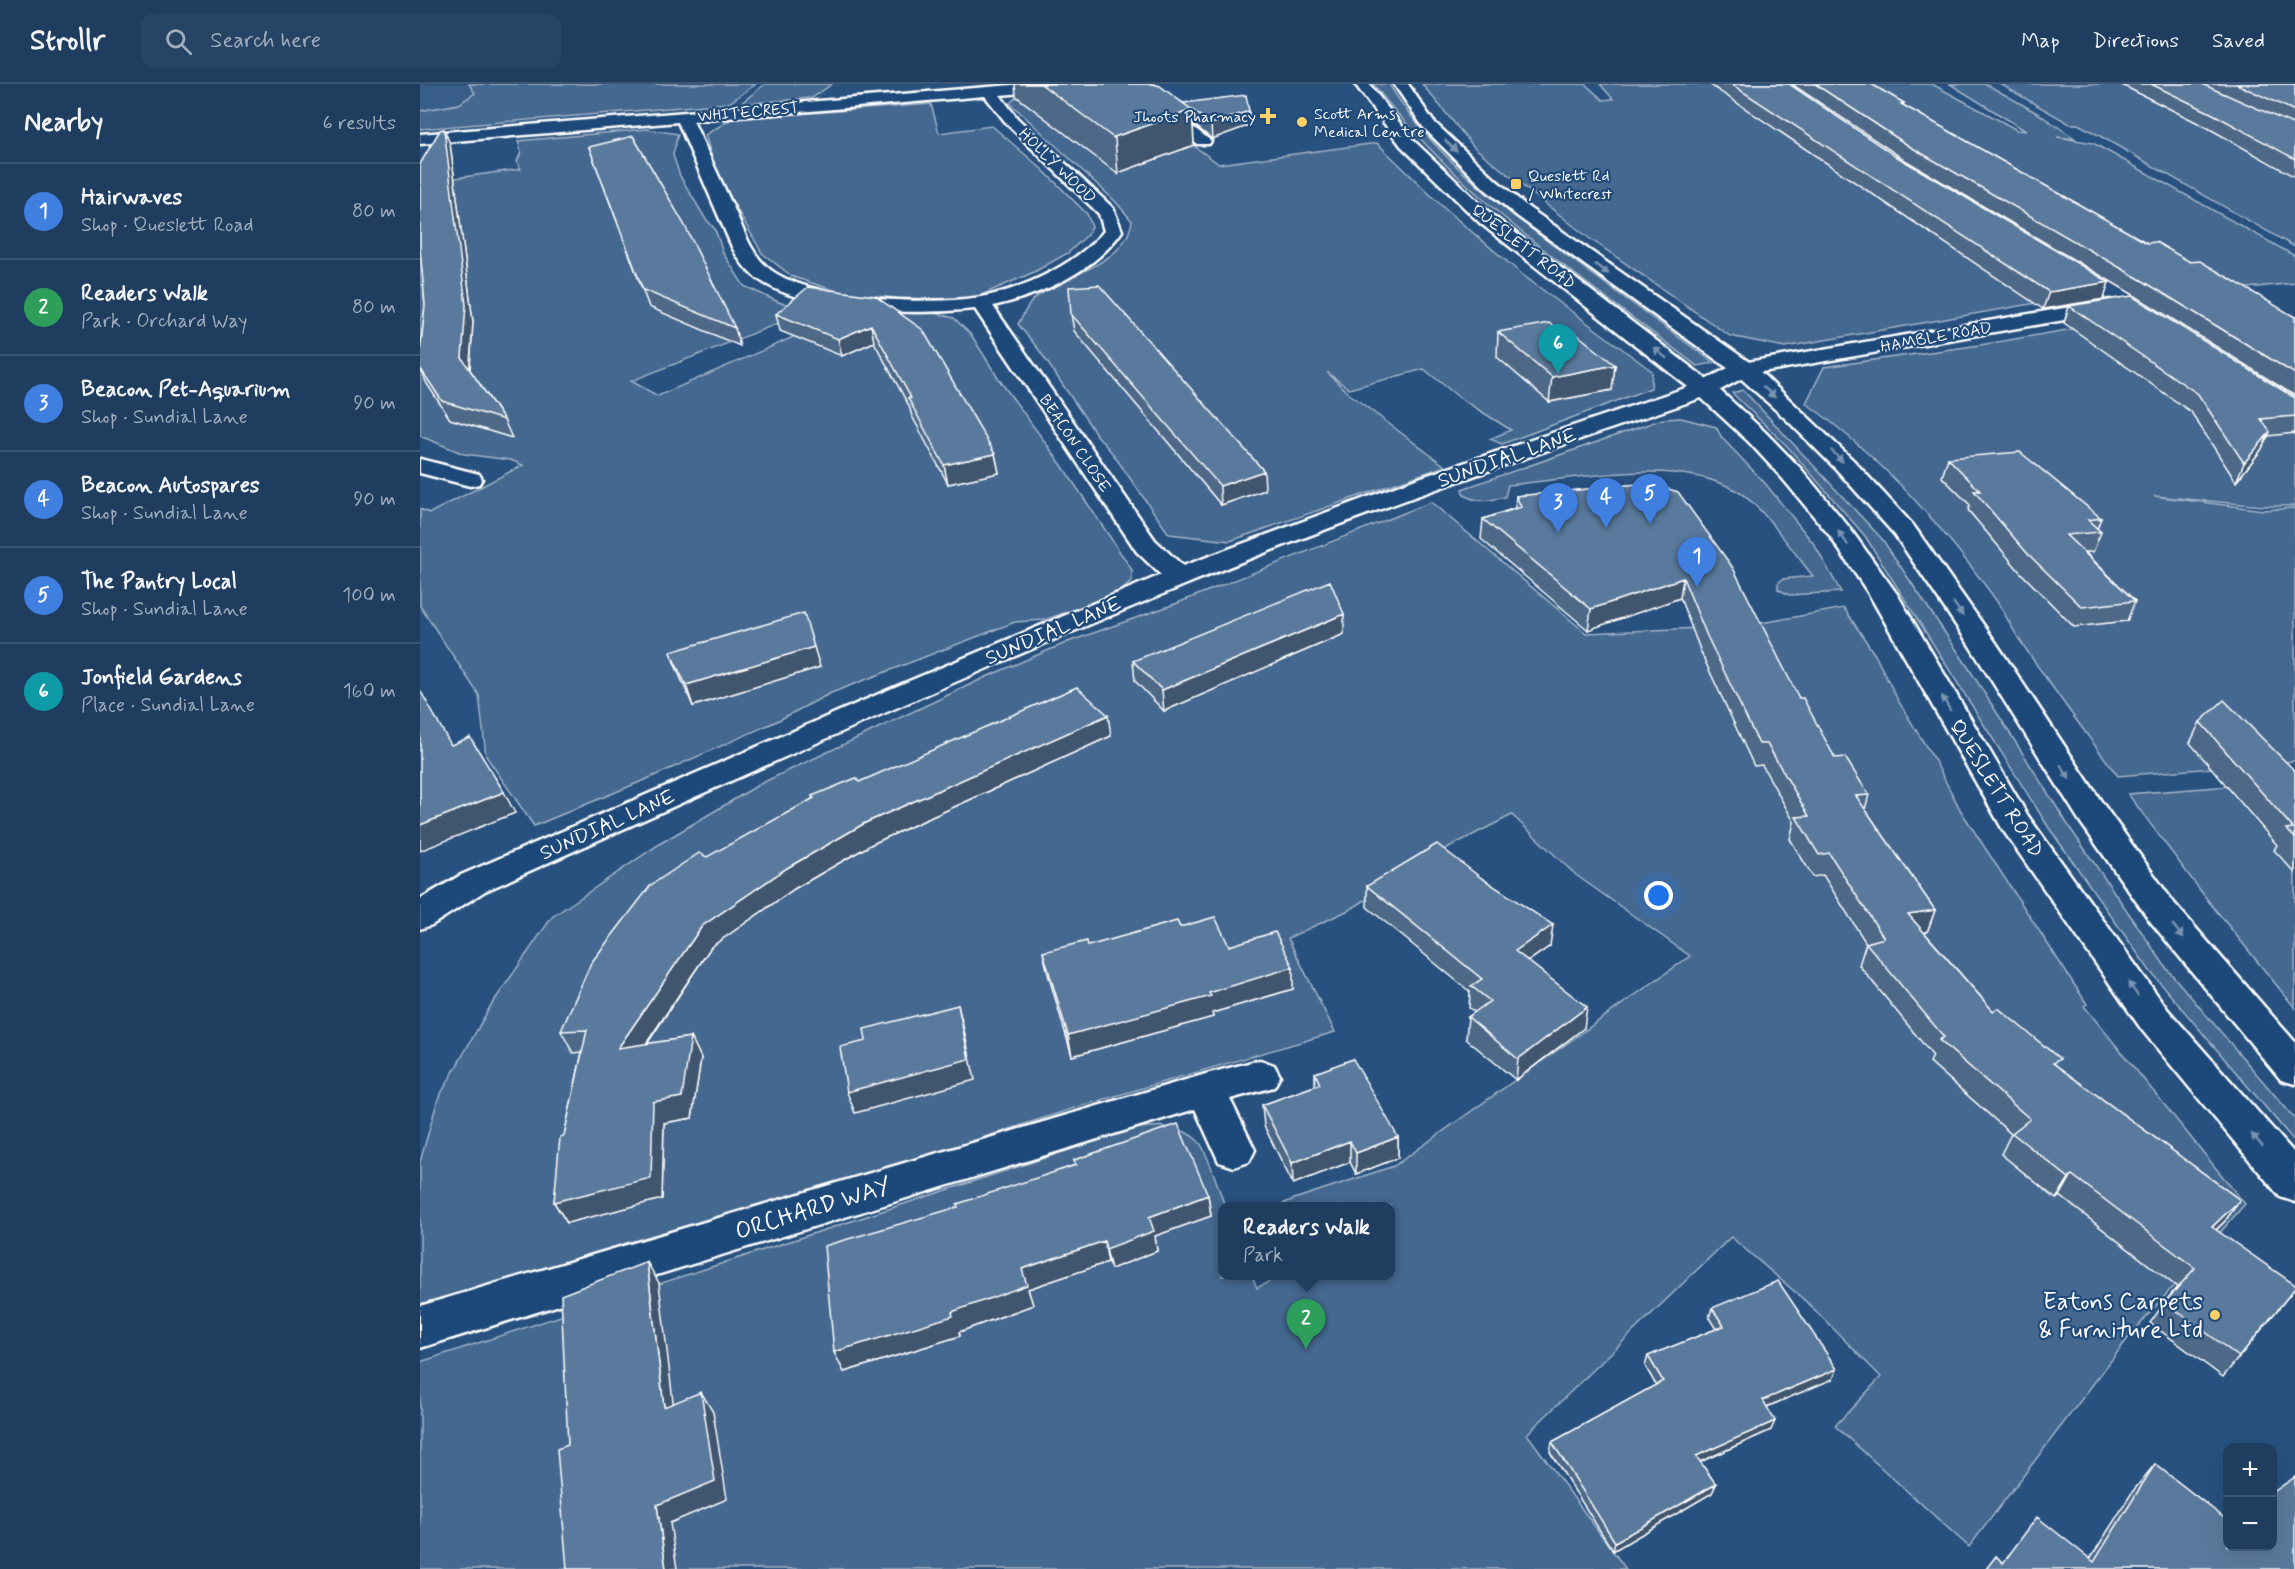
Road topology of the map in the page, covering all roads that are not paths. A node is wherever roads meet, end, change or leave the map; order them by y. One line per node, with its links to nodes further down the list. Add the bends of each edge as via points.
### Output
1 (1076, 84): 5 (main road, WHITECREST)
2 (1128, 84): 8 (main road)
3 (1362, 84): 12 (main road, QUESLETT ROAD, one-way to 3, via 1486,219 1407,143)
4 (1401, 84): 11 (main road, QUESLETT ROAD, one-way to 11, via 1428,124 1507,199)
5 (989, 91): 6 (main road, WHITECREST); 10 (main road, HOLLY WOOD, via 1012,121 1107,212 1113,231 1104,244 1060,273)
6 (683, 116): 7 (main road, WHITECREST); 10 (main road, HOLLY WOOD, via 747,256 765,276 786,288 857,302)
7 (420, 139)
8 (1203, 141)
9 (2109, 291): 11 (main road, HAMBLE ROAD, via 2129,303)
10 (981, 303): 15 (main road, BEACON CLOSE, via 1146,546)
11 (1744, 369): 12 (main road); 17 (main road, QUESLETT ROAD, one-way to 17, via 1845,465 1904,530 2162,912)
12 (1705, 389): 15 (main road, SUNDIAL LANE, via 1425,484); 21 (main road, QUESLETT ROAD, one-way to 12, via 2155,1020 2022,832 1883,594 1839,531 1757,437)
13 (420, 466): 14 (main road)
14 (471, 478)
15 (1179, 577): 16 (main road, SUNDIAL LANE, via 473,883)
16 (420, 916)
17 (2295, 1069)
18 (1260, 1076): 19 (main road, ORCHARD WAY)
19 (1206, 1090): 20 (main road); 22 (main road, ORCHARD WAY)
20 (1234, 1150)
21 (2295, 1184)
22 (420, 1327)

